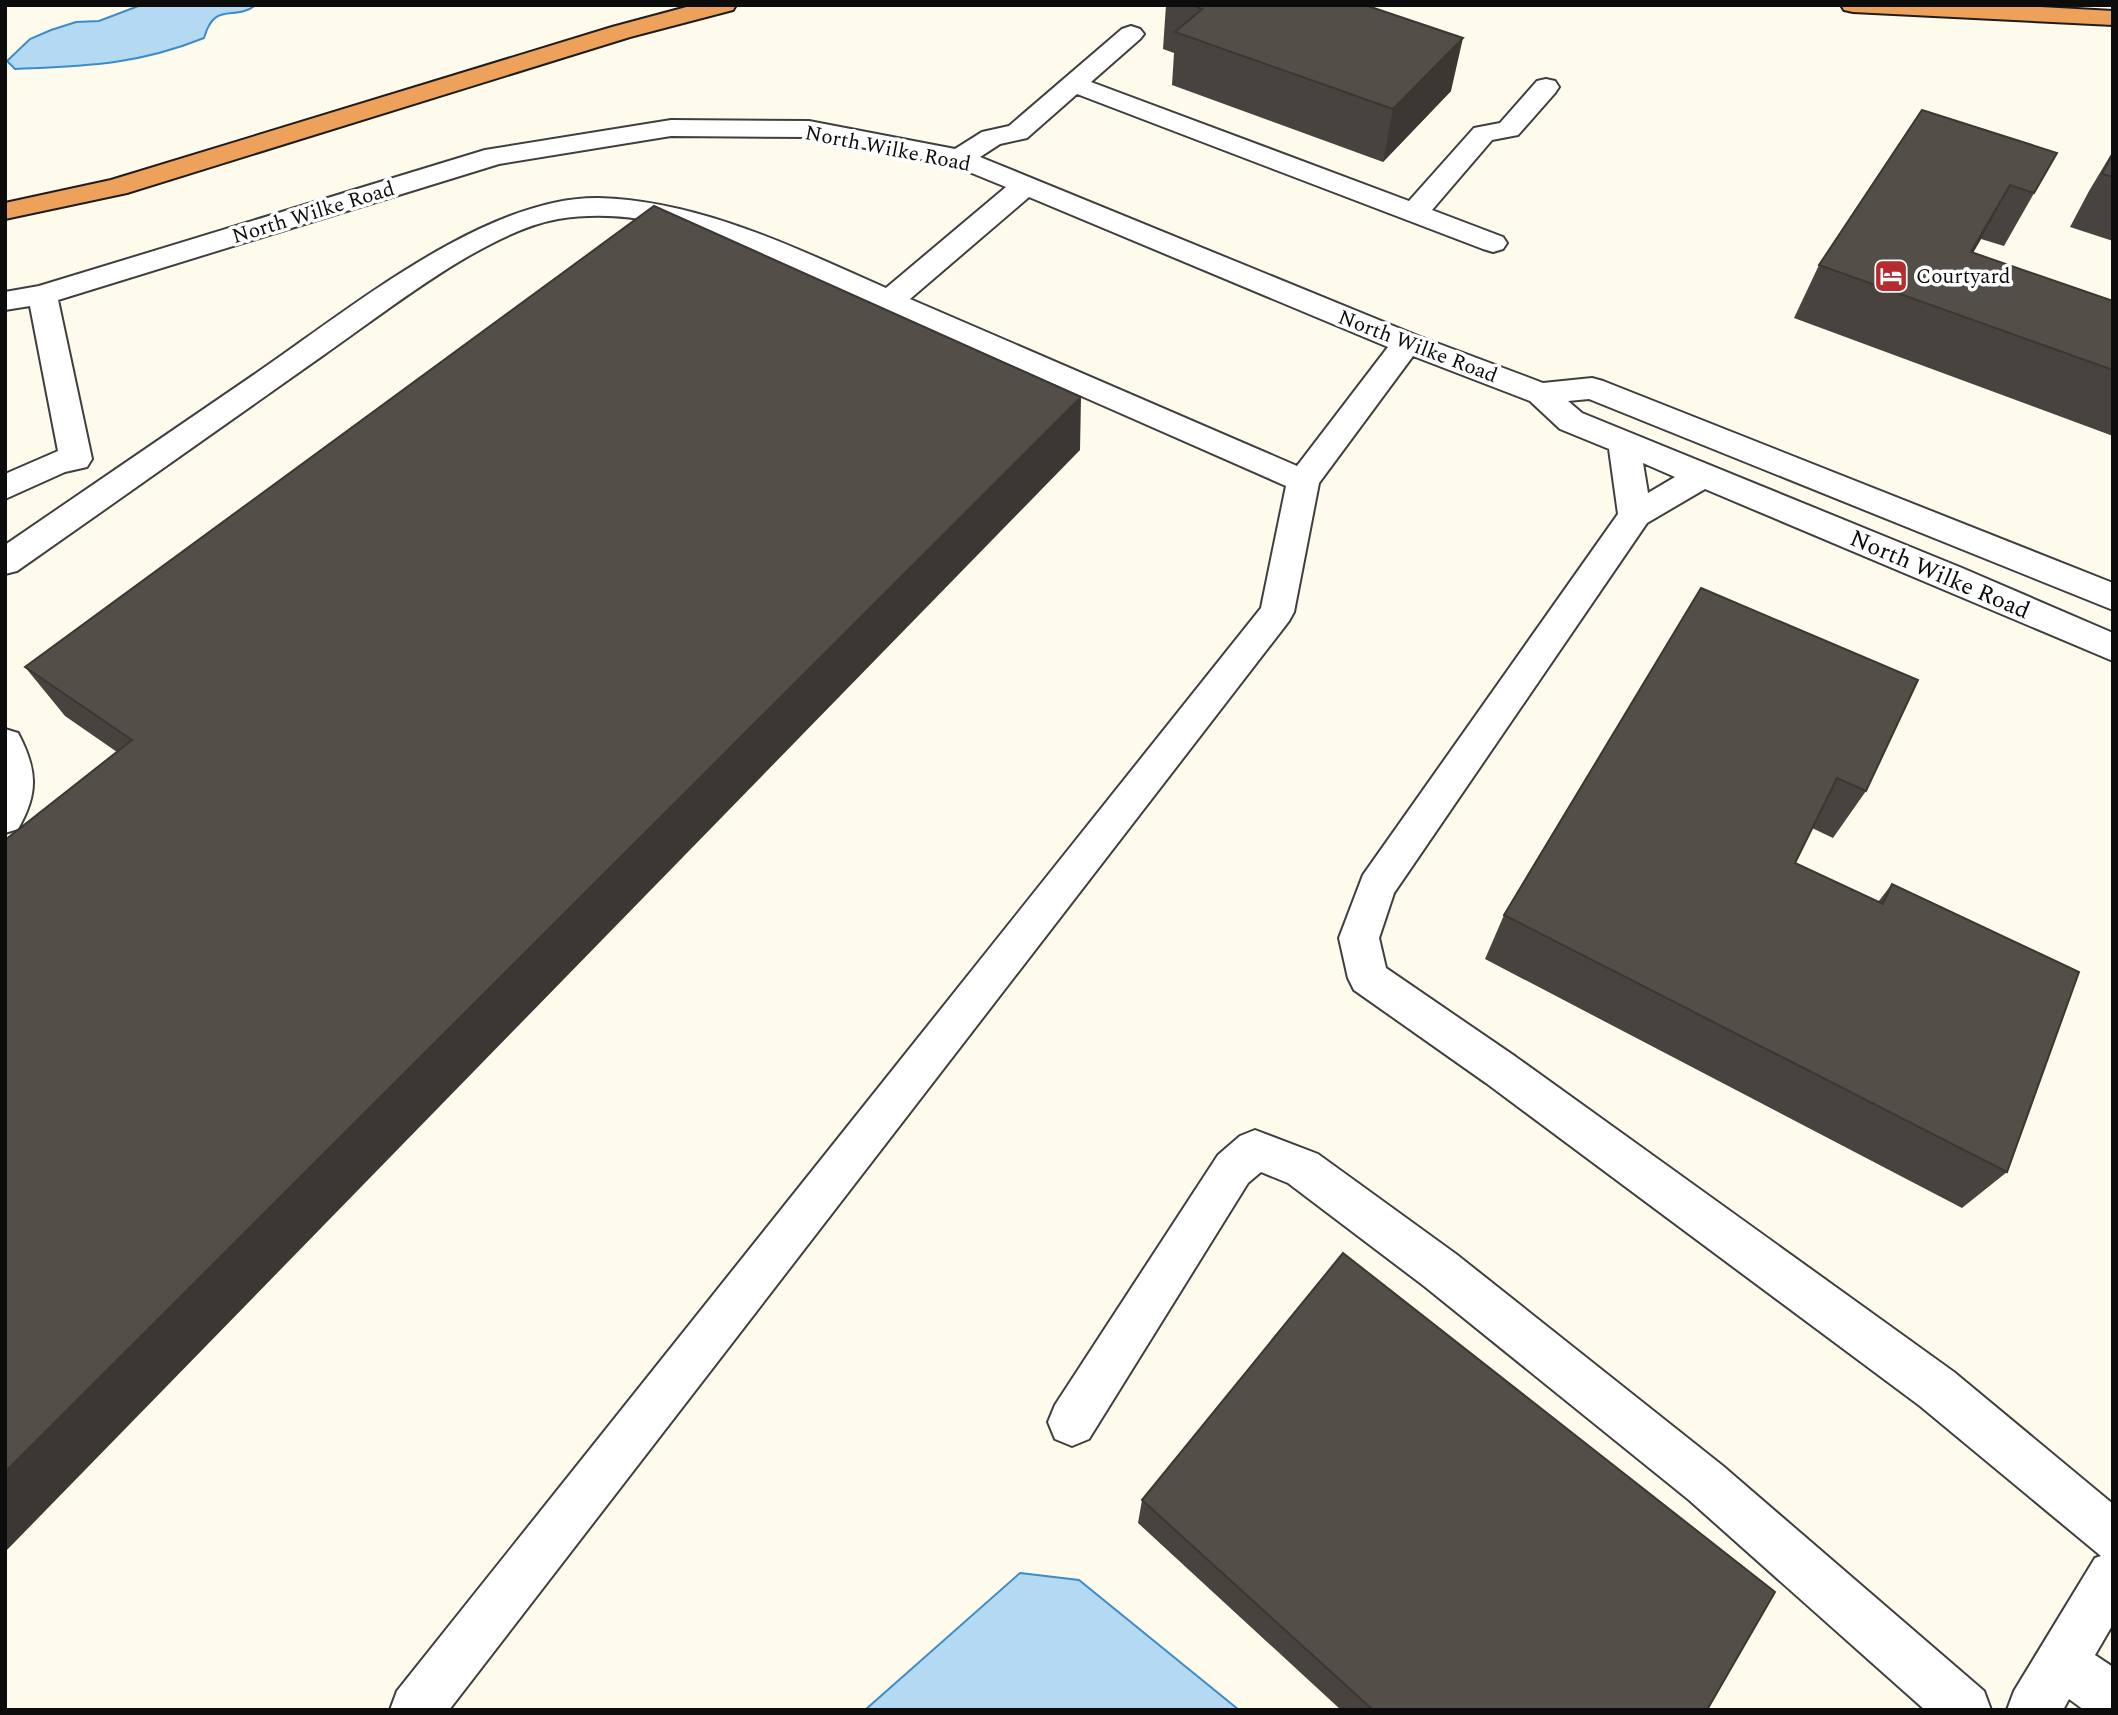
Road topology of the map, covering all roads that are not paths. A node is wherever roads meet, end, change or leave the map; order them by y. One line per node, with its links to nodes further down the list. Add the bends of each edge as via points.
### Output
1 (724, 5): 10 (highway, via 621,32 117,187)
2 (1853, 5): 4 (highway)
3 (2003, 5): 4 (highway)
4 (2113, 18)
5 (1131, 34): 6 (street)
6 (1073, 84): 8 (street, via 1018,132 991,138); 11 (street)
7 (1546, 87): 11 (street, via 1509,130 1483,134)
8 (959, 158): 9 (street, North Wilke Road); 13 (street, North Wilke Road, via 809,129 671,128 495,156)
9 (1026, 185): 15 (street); 16 (street, North Wilke Road)
10 (5, 211)
11 (1414, 213): 12 (street)
12 (1493, 243)
13 (42, 295): 14 (street, North Wilke Road); 21 (street, via 76,459 58,462)
14 (5, 301)
15 (889, 301): 20 (street); 24 (street, via 716,226 618,207 558,211 523,221 435,264)
16 (1407, 343): 17 (street, North Wilke Road); 20 (street)
17 (1541, 394): 18 (street, North Wilke Road, via 1571,421); 23 (street, North Wilke Road, via 1592,388)
18 (1624, 443): 19 (street, North Wilke Road); 22 (street)
19 (1703, 475): 22 (street); 25 (street, North Wilke Road)
20 (1303, 481): 35 (street, via 1277,612)
21 (5, 488)
22 (1635, 515): 31 (street, via 1377,887 1359,939 1368,978 1937,1389)
23 (1966, 539): 25 (street); 26 (street, North Wilke Road)
24 (5, 562)
25 (1950, 577): 27 (street, North Wilke Road)
26 (2113, 597)
27 (2113, 648)
28 (5, 743): 29 (street, via 17,780 13,806)
29 (5, 818)
30 (1072, 1422): 36 (street, via 1233,1169 1255,1150 1303,1168 1451,1278 1706,1483)
31 (2113, 1536)
32 (2113, 1576): 33 (street)
33 (2061, 1662): 34 (street); 37 (street)
34 (2113, 1699)
35 (416, 1710)
36 (1965, 1710)
37 (2033, 1710)

